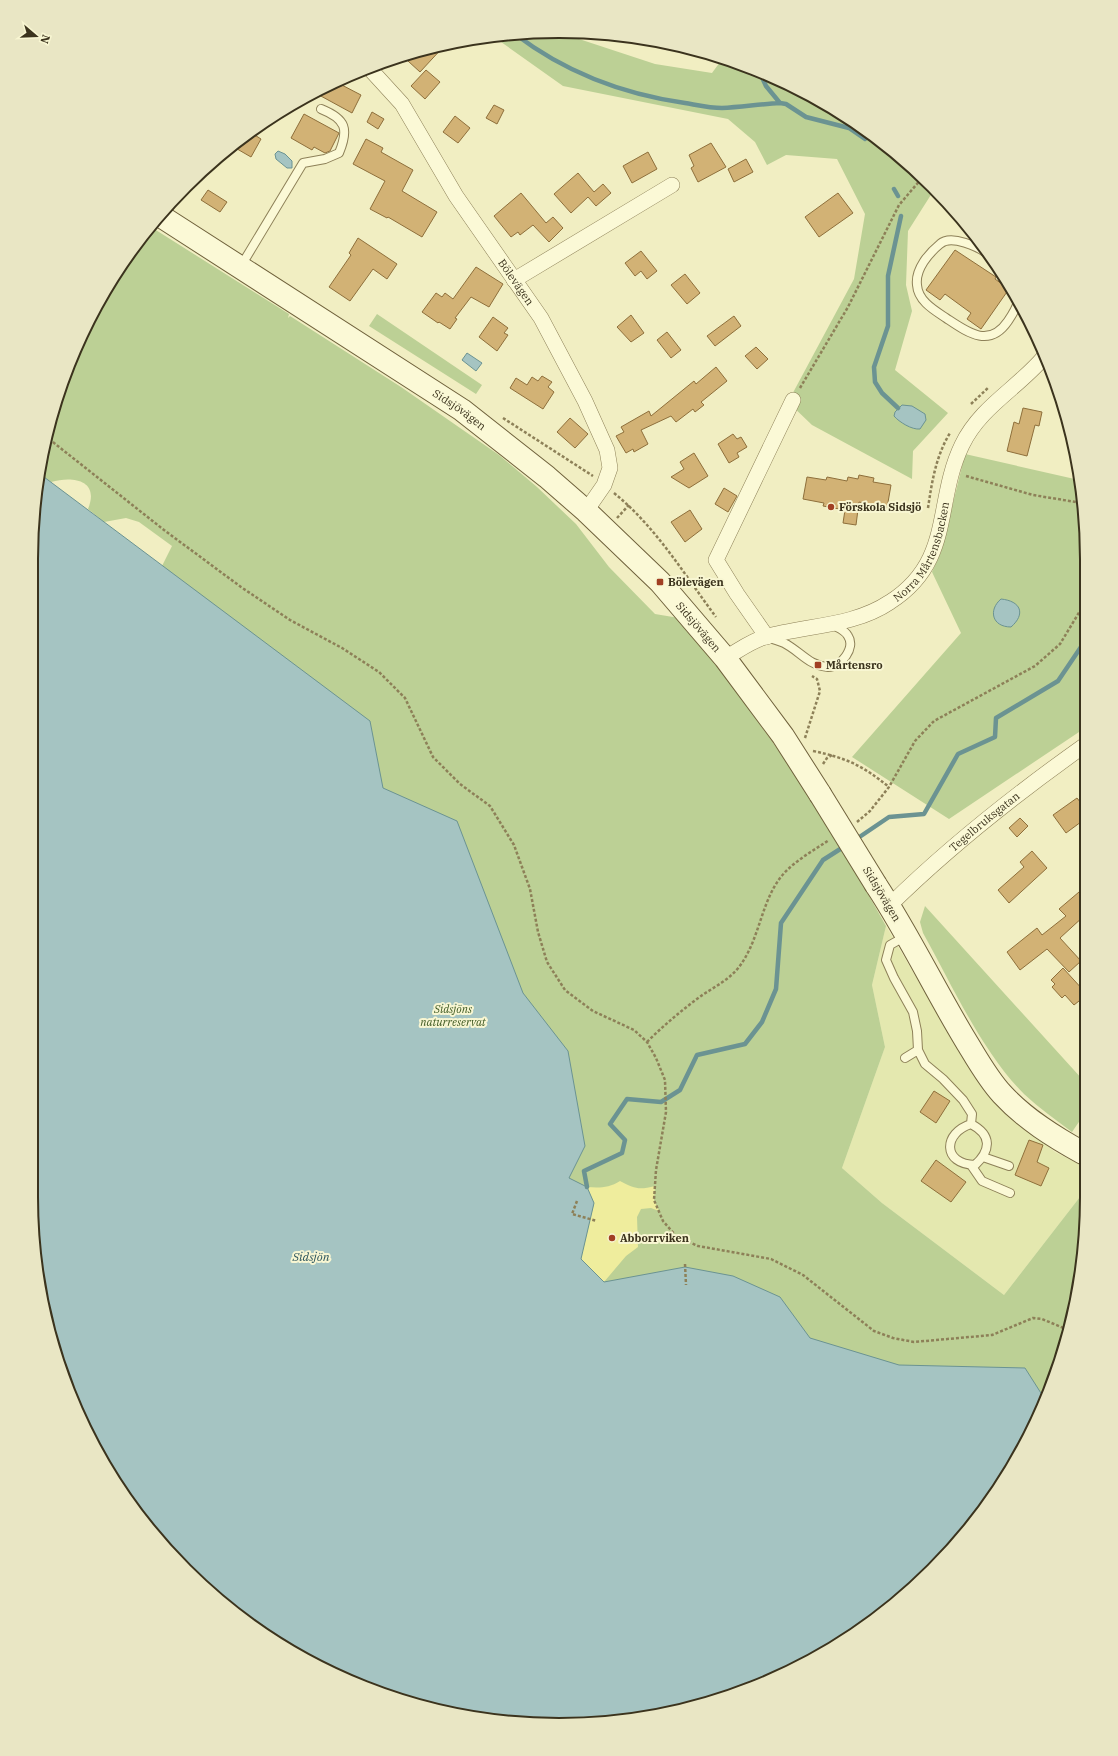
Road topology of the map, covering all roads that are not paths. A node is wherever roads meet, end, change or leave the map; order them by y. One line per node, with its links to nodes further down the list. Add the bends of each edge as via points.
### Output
1 (374, 73): 7 (street, Bölevägen, via 402,104 456,196)
2 (321, 109): 6 (lane, via 333,114 343,124 345,138 339,153 303,164)
3 (672, 185): 7 (street)
4 (165, 217): 6 (main road, Sidsjövägen)
5 (974, 245): 8 (lane, via 955,240 943,241 931,251 923,263 917,285 924,302 966,332 982,336 997,332 1005,325)
6 (240, 267): 11 (main road, Sidsjövägen, via 462,410 506,443)
7 (514, 280): 11 (street, Bölevägen, via 541,318 607,450 610,468 608,475 599,494)
8 (1015, 308)
9 (1040, 361): 12 (street, Norra Mårtensbacken, via 983,414 962,444 951,472 942,525 935,548 915,580 890,603 854,619)
10 (793, 400): 13 (street, via 716,560)
11 (586, 511): 14 (main road, Sidsjövägen, via 660,582)
12 (829, 624): 13 (street, Norra Mårtensbacken); 13 (lane, via 843,630 850,642 845,658 830,667 818,665)
13 (767, 636): 14 (street, Norra Mårtensbacken)
14 (725, 658): 16 (main road, Sidsjövägen, bridge, via 782,736)
15 (1080, 749): 16 (street, Tegelbruksgatan, via 1018,793 966,836)
16 (890, 906): 17 (main road, Sidsjövägen)
17 (906, 935): 18 (lane, via 890,945 886,960 913,1012); 21 (main road, Sidsjövägen, via 948,1012 1001,1094 1058,1140)
18 (918, 1050): 19 (lane); 20 (lane, via 925,1064 963,1100 972,1114)
19 (905, 1058)
20 (971, 1124): 22 (lane, via 982,1130 986,1138 987,1147); 23 (lane, via 954,1134 950,1143 951,1152 956,1160)
21 (1080, 1151)
22 (983, 1157): 23 (lane, via 975,1165); 24 (lane)
23 (971, 1165): 25 (lane, via 982,1182)
24 (1008, 1166)
25 (1010, 1193)

